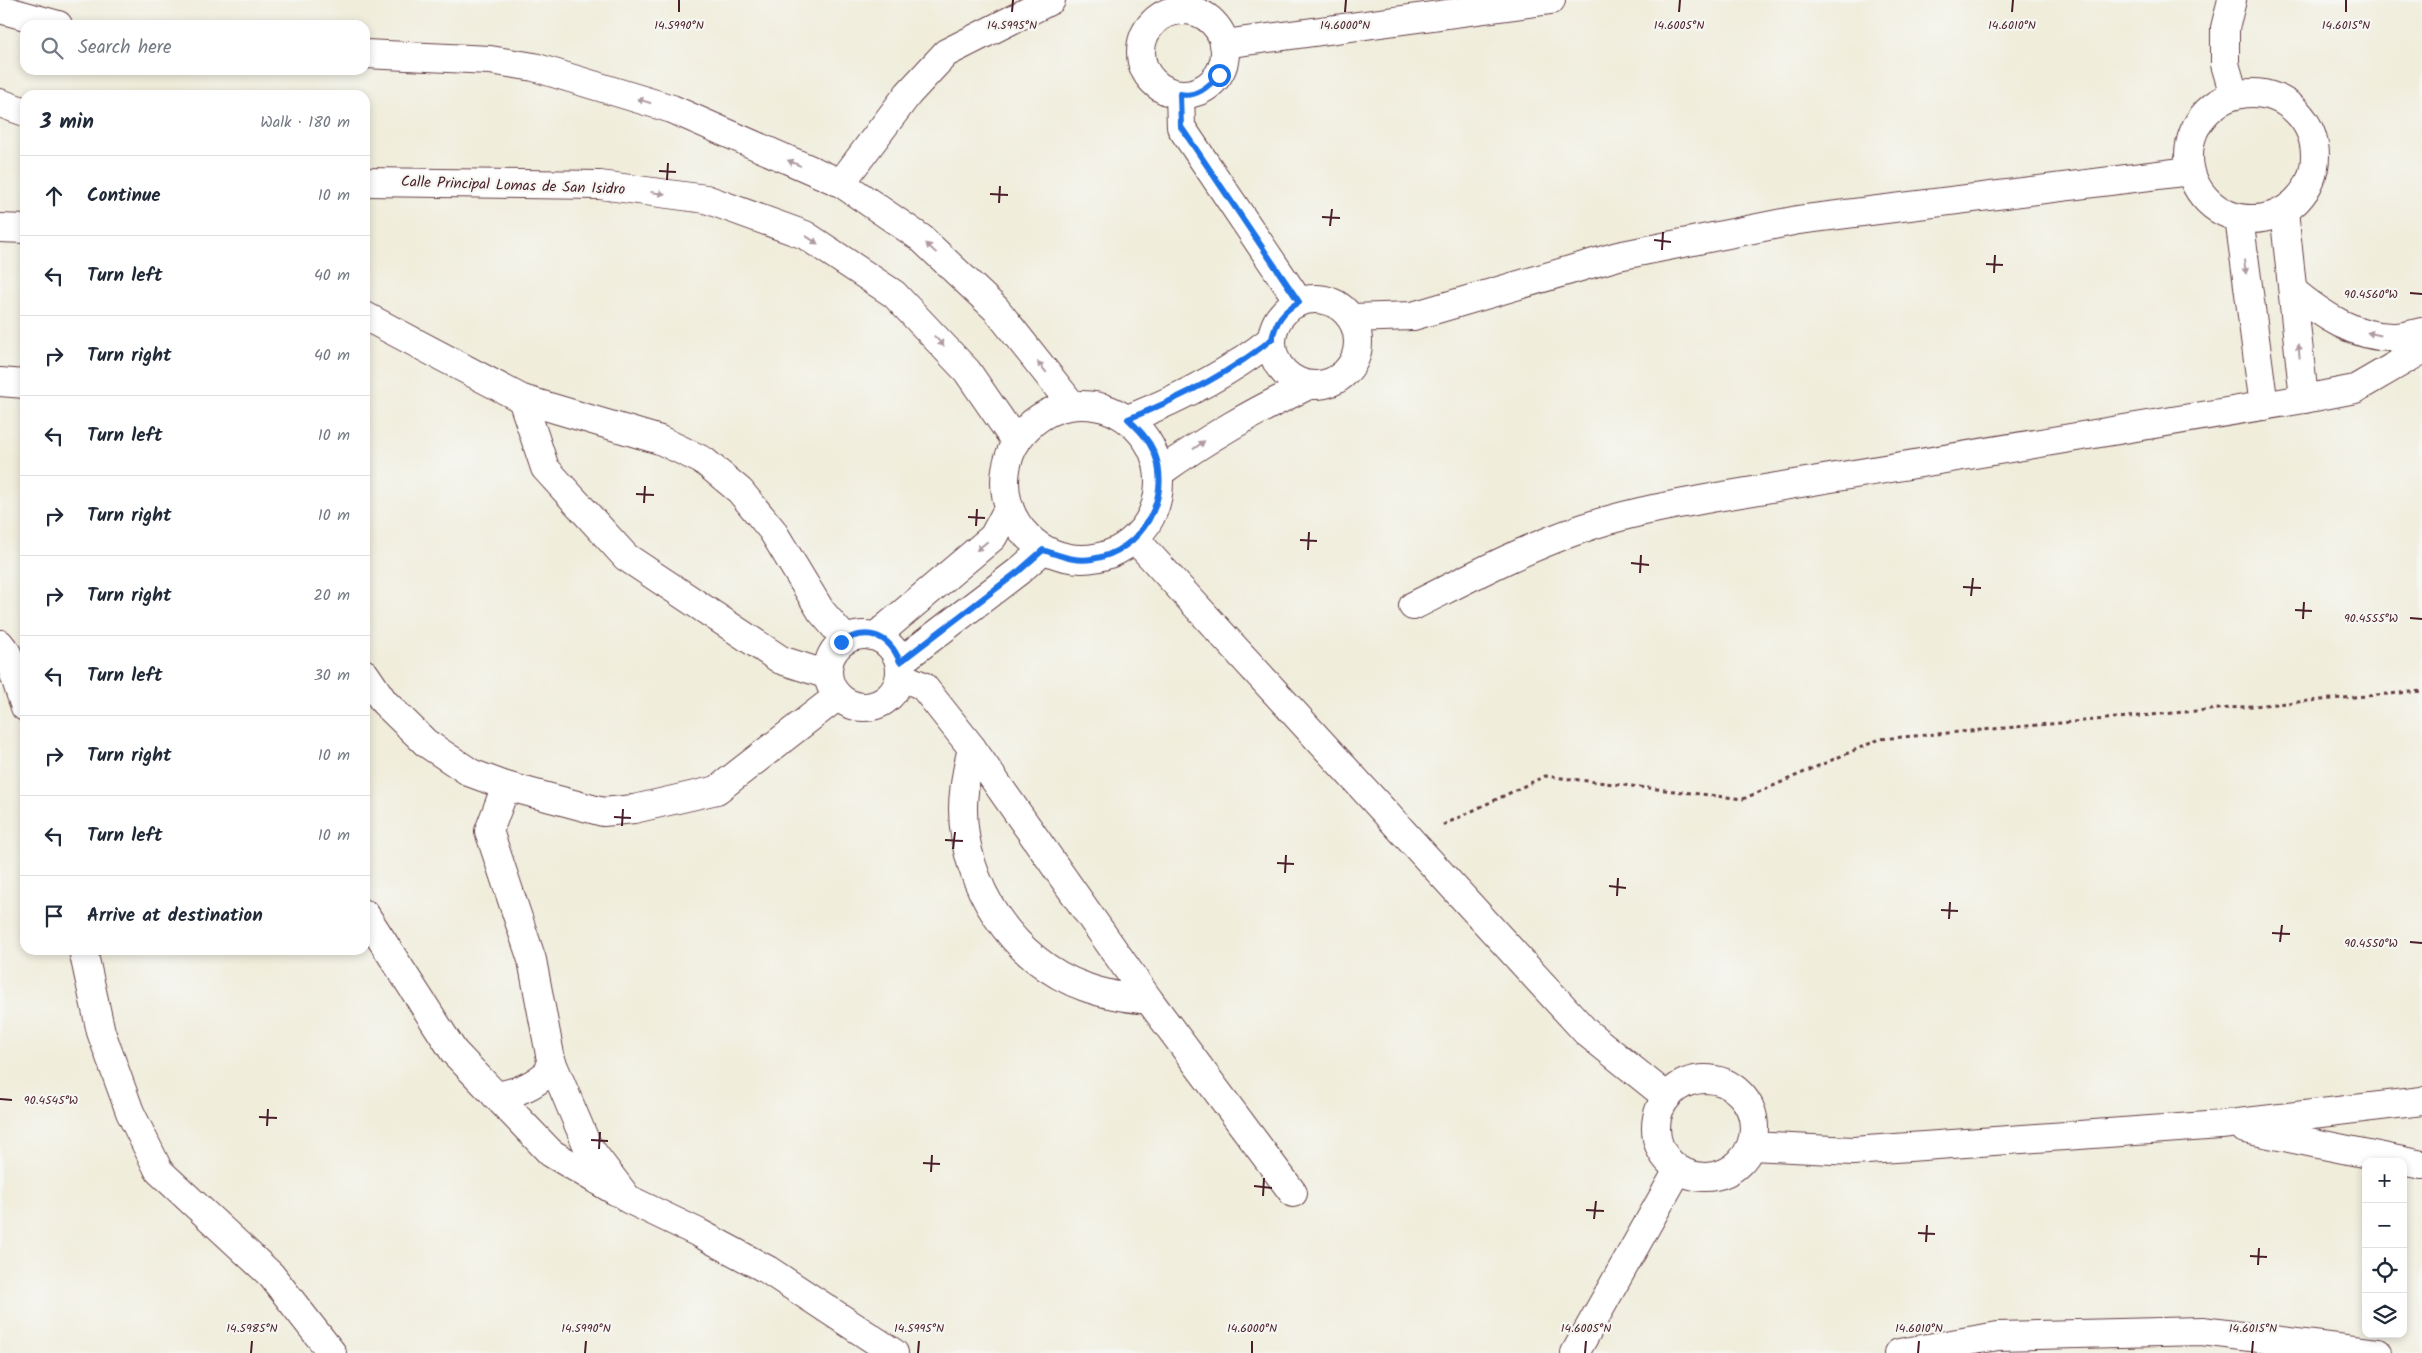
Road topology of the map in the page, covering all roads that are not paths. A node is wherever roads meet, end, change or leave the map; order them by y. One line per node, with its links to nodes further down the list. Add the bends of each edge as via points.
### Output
1 (1051, 0): 14 (street, via 946,53 908,94)
2 (1551, 0): 6 (street)
3 (2232, 0): 9 (street, via 2225,28 2224,64)
4 (0, 9): 5 (street)
5 (40, 20)
6 (1224, 44): 8 (street, via 1224,62 1210,86 1197,93); 8 (street, via 1222,34 1213,22 1188,10 1161,16 1150,25 1141,50 1142,64 1158,87)
7 (370, 54): 14 (street, one-way to 7, via 672,109 534,67 490,60)
8 (1180, 94): 20 (street, via 1181,127)
9 (2234, 95): 12 (street, via 2216,103 2202,116 2193,132 2188,152); 15 (street, via 2254,93 2274,97 2292,107 2308,128 2315,161 2310,181 2299,198)
10 (0, 103): 11 (street)
11 (20, 110)
12 (2190, 171): 16 (street, via 2203,198 2220,211); 21 (street, via 1798,220 1618,256)
13 (370, 182): 36 (street, Calle Principal Lomas de San Isidro, one-way to 36, via 610,187 706,199 805,236 894,294 967,371)
14 (841, 183): 33 (street, one-way to 14, via 996,309 921,238)
15 (2284, 211): 16 (street, via 2256,220); 19 (street)
16 (2239, 218): 34 (street, one-way to 34)
17 (0, 228): 18 (street)
18 (20, 229)
19 (2293, 291): 24 (street, one-way to 19, via 2396,337 2351,329); 31 (street, one-way to 19)
20 (1299, 302): 22 (street, via 1313,299 1328,301 1341,307); 25 (street, via 1280,317)
21 (1413, 316): 22 (street); 27 (street)
22 (1351, 318): 27 (street, via 1358,341)
23 (370, 319): 32 (street)
24 (2422, 332)
25 (1272, 339): 30 (street, via 1278,363 1286,374); 35 (street, via 1249,358 1156,408)
26 (2422, 350): 31 (street, via 2354,389)
27 (1357, 353): 30 (street, via 1352,365 1334,381)
28 (0, 382): 29 (street)
29 (20, 384)
30 (1309, 385): 37 (street, one-way to 30, via 1256,410)
31 (2304, 399): 34 (street)
32 (522, 400): 43 (street, via 660,440 704,461 740,491 772,530 821,611); 47 (street, via 545,468 626,557 781,660)
33 (1072, 405): 35 (street, via 1092,405); 36 (street, via 1050,411 1030,424)
34 (2264, 406): 41 (street, via 1649,510 1579,529)
35 (1128, 419): 37 (street, via 1154,452)
36 (1016, 442): 38 (street, via 1007,463 1005,485)
37 (1159, 473): 39 (street, via 1158,497 1150,520)
38 (1009, 507): 40 (street, via 1028,538); 42 (street, one-way to 42, via 993,537)
39 (1135, 539): 40 (street, via 1115,553 1091,559 1066,558); 56 (street, via 1586,1032)
40 (1043, 550): 45 (street)
41 (1412, 606)
42 (876, 636): 43 (street, via 864,634); 45 (street, via 895,651)
43 (846, 640): 47 (street, via 833,652 828,663)
44 (0, 644): 48 (street, via 7,653)
45 (900, 669): 47 (street, via 898,686 891,696 871,707 848,703); 49 (street, via 923,686)
46 (370, 681): 50 (street, via 384,702 426,743 471,773)
47 (833, 686): 50 (street, via 717,790 634,809 603,812)
48 (20, 692)
49 (972, 748): 53 (street); 53 (street, via 964,787 966,842 986,901 1004,927 1027,952 1061,976 1108,994)
50 (506, 786): 54 (street, via 489,831 532,960)
51 (370, 922): 55 (street, via 454,1052)
52 (84, 955): 64 (street, via 101,1032 130,1112 159,1171 272,1275)
53 (1149, 1000): 62 (street)
54 (551, 1060): 55 (street, via 550,1071 535,1084); 63 (street, via 587,1145)
55 (496, 1096): 63 (street, via 551,1153)
56 (1667, 1097): 59 (street, via 1692,1081 1708,1079 1729,1086 1746,1101 1752,1115); 61 (street, via 1659,1112 1658,1144)
57 (2422, 1101): 58 (street)
58 (2221, 1125): 59 (street, via 1853,1151); 60 (street)
59 (1751, 1146): 61 (street, via 1735,1167 1723,1174 1693,1176)
60 (2422, 1165)
61 (1678, 1170): 66 (street)
62 (1294, 1193)
63 (628, 1199): 65 (street, via 768,1270)
64 (332, 1353)
65 (894, 1353)
66 (1575, 1353)
67 (1899, 1353): 68 (street, via 1998,1336 2202,1330)
68 (2378, 1353)

